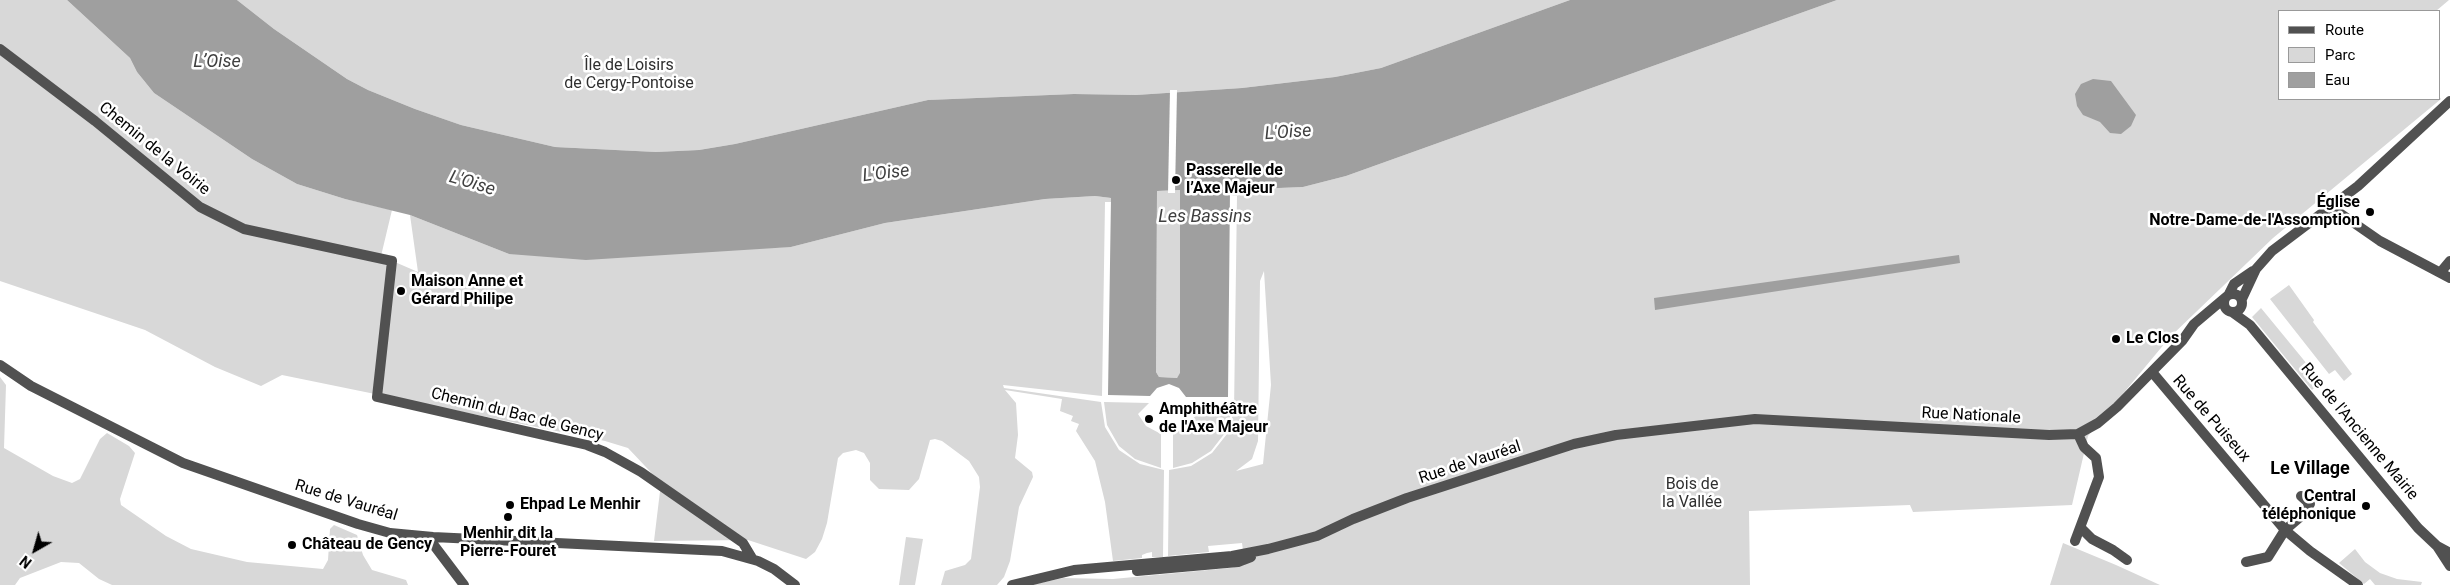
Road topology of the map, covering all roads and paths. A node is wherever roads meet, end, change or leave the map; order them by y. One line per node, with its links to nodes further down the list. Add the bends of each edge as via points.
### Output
1 (3, 51): 4 (street, Chemin de la Voirie, via 95,120 200,207 244,229)
2 (2450, 101): 3 (street)
3 (2331, 207): 6 (street, via 2272,250); 7 (street, via 2380,241)
4 (392, 261): 25 (street, Chemin du Bac de Gency, via 377,397 588,444 641,472 742,543)
5 (2450, 261): 7 (street)
6 (2256, 269): 9 (street, via 2234,284); 10 (street)
7 (2440, 273): 8 (street)
8 (2450, 278)
9 (2228, 296): 10 (street, via 2236,294); 11 (street, via 2224,304); 12 (street)
10 (2242, 301): 11 (street, via 2240,309); 13 (street, Rue de l'Ancienne Mairie)
11 (2230, 311): 12 (street); 13 (street, Rue de l'Ancienne Mairie)
12 (2206, 316): 15 (street, via 2194,324)
13 (2250, 325): 23 (street, Rue de l'Ancienne Mairie, via 2418,528)
14 (0, 365): 21 (street, Rue de Vauréal, via 31,386 183,463 358,524 390,533)
15 (2152, 372): 17 (street, via 2110,413); 20 (street, Rue de Puiseux)
16 (1686, 427): 17 (street, Rue Nationale, via 1755,419); 31 (street, Rue de Vauréal, via 1616,434 1574,444 1407,498 1317,536 1268,549 1232,556 1074,570)
17 (2078, 434): 19 (street, via 2084,447 2096,458 2099,477)
18 (2301, 496): 20 (street, via 2310,504)
19 (2081, 528): 22 (street); 26 (street, via 2092,539)
20 (2285, 530): 27 (street, via 2268,557); 32 (street, Rue de Puiseux)
21 (433, 537): 25 (street, Rue de Vauréal, via 722,551); 29 (street, via 433,544)
22 (2075, 541)
23 (2437, 546): 24 (street, Rue de l'Ancienne Mairie); 28 (street)
24 (2450, 553)
25 (752, 558): 30 (street, Rue de Vauréal)
26 (2127, 560)
27 (2246, 562)
28 (2450, 566)
29 (464, 585)
30 (795, 585)
31 (1012, 585)
32 (2358, 585)

